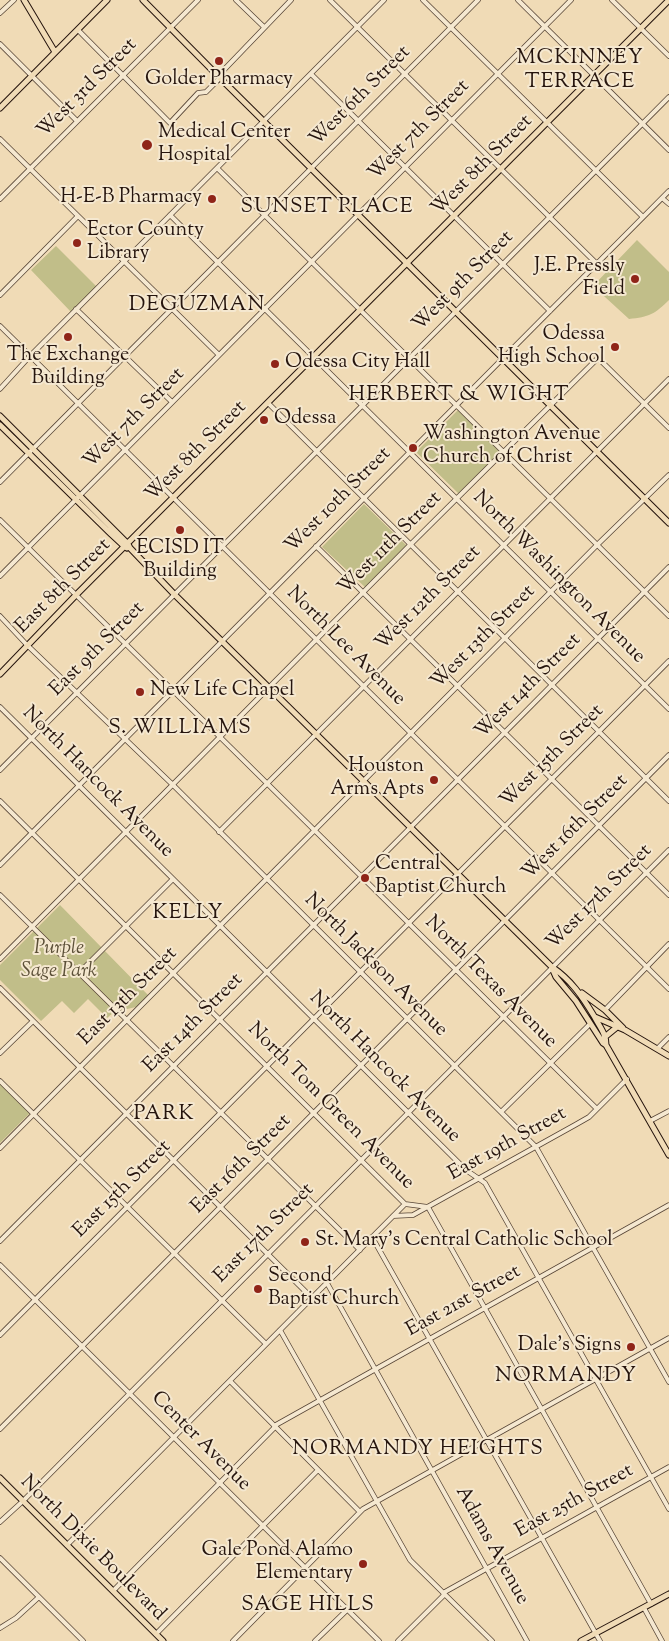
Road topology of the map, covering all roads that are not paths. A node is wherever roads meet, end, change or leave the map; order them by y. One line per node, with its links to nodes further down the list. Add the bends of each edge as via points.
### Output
1 (14, 0): 16 (street)
2 (24, 0): 25 (main road)
3 (107, 0): 23 (main road)
4 (143, 0): 21 (main road)
5 (198, 0): 21 (street, West 3rd Street)
6 (236, 0): 17 (street)
7 (290, 0): 17 (street)
8 (330, 0): 18 (street)
9 (384, 0): 18 (street)
10 (424, 0): 19 (street)
11 (478, 0): 19 (street, West 6th Street)
12 (518, 0): 20 (street)
13 (571, 0): 20 (street, West 7th Street)
14 (612, 0): 22 (street)
15 (669, 0): 22 (main road, West 8th Street)
16 (0, 13)
17 (264, 27): 33 (street)
18 (357, 27): 27 (street); 28 (street)
19 (451, 27): 28 (street, West 6th Street); 29 (street)
20 (545, 27): 29 (street, West 7th Street); 32 (street)
21 (170, 28): 30 (street, West 3rd Street); 33 (main road)
22 (641, 28): 26 (street); 32 (main road, West 8th Street)
23 (78, 30): 25 (main road); 30 (street)
24 (0, 44): 31 (street)
25 (56, 52): 31 (main road)
26 (669, 56)
27 (311, 74): 37 (street); 38 (street)
28 (405, 74): 38 (street, West 6th Street); 39 (street)
29 (498, 74): 39 (street, West 7th Street); 40 (street)
30 (124, 75): 33 (street, via 170,123); 36 (street, West 3rd Street)
31 (31, 76): 35 (main road); 36 (street)
32 (594, 76): 40 (main road, West 8th Street); 41 (street)
33 (219, 77): 37 (main road)
34 (669, 97): 41 (street, West 9th Street)
35 (0, 108)
36 (78, 121): 47 (street, West 3rd Street)
37 (264, 121): 44 (street); 45 (main road)
38 (358, 121): 45 (street, West 6th Street); 46 (street)
39 (451, 121): 46 (street, West 7th Street); 48 (street)
40 (547, 123): 48 (main road, West 8th Street); 49 (street)
41 (643, 124): 43 (street); 49 (street, West 9th Street)
42 (0, 139): 47 (street)
43 (669, 150)
44 (217, 168): 54 (street); 55 (street)
45 (312, 168): 55 (street, West 6th Street); 56 (main road)
46 (405, 168): 56 (street, West 7th Street); 58 (street)
47 (30, 169): 52 (street, West 3rd Street); 57 (street)
48 (501, 170): 58 (main road, West 8th Street); 60 (street)
49 (596, 171): 59 (street); 60 (street, West 9th Street)
50 (669, 191): 51 (street, West 10th Street)
51 (662, 198): 53 (street); 59 (street, West 10th Street)
52 (0, 199)
53 (669, 204)
54 (170, 214): 61 (street); 62 (street, North Washington Avenue)
55 (264, 215): 62 (street, West 6th Street); 63 (street)
56 (358, 215): 63 (street, West 7th Street); 64 (main road)
57 (78, 216): 61 (street); 67 (street)
58 (454, 216): 64 (main road, West 8th Street); 66 (street)
59 (643, 217): 65 (street, West 10th Street)
60 (550, 218): 65 (street); 66 (street, West 9th Street)
61 (124, 261): 69 (street); 70 (street)
62 (218, 262): 68 (street, North Washington Avenue); 70 (street, West 6th Street)
63 (311, 262): 68 (street, West 7th Street); 71 (street)
64 (408, 264): 71 (main road, West 8th Street); 73 (main road)
65 (596, 264): 72 (street, West 10th Street)
66 (503, 265): 72 (street); 73 (street, West 9th Street)
67 (0, 295)
68 (265, 308): 75 (street, West 7th Street); 78 (street, North Washington Avenue)
69 (76, 309): 76 (street); 77 (street)
70 (172, 309): 75 (street); 77 (street, West 6th Street)
71 (361, 310): 78 (main road, West 8th Street); 80 (street)
72 (550, 311): 79 (street, West 10th Street)
73 (456, 312): 79 (main road); 80 (street, West 9th Street)
74 (0, 326): 76 (street, North Lee Avenue)
75 (218, 355): 83 (street, West 7th Street)
76 (30, 356): 82 (street); 84 (street, North Lee Avenue)
77 (124, 356): 83 (street); 84 (street, West 6th Street)
78 (314, 357): 85 (main road, West 8th Street); 89 (street, North Washington Avenue)
79 (503, 358): 87 (street, West 10th Street); 88 (main road)
80 (410, 359): 87 (street); 89 (street, West 9th Street)
81 (669, 379): 86 (street, West 12th Street)
82 (0, 389)
83 (172, 402): 94 (street, West 7th Street)
84 (78, 403): 93 (street, West 6th Street); 94 (street, North Lee Avenue)
85 (268, 403): 98 (street); 103 (main road, West 8th Street)
86 (644, 404): 88 (street, West 11th Street, via 598,358); 92 (street); 95 (street, West 12th Street)
87 (456, 405): 96 (street, West 10th Street); 97 (street)
88 (550, 405): 95 (main road); 97 (street, West 11th Street)
89 (363, 406): 96 (street, North Washington Avenue); 98 (street, West 9th Street)
90 (0, 416): 93 (main road)
91 (0, 425): 99 (main road)
92 (669, 428)
93 (34, 449): 99 (street, West 6th Street); 102 (main road)
94 (125, 450): 102 (street, West 7th Street); 103 (street, North Lee Avenue)
95 (597, 451): 104 (street, West 12th Street); 105 (main road)
96 (409, 452): 106 (street, West 10th Street); 107 (street, North Washington Avenue)
97 (503, 452): 104 (street); 107 (street, West 11th Street)
98 (316, 453): 106 (street); 114 (street, West 9th Street)
99 (29, 454): 101 (street, West 6th Street); 102 (main road)
100 (669, 475): 105 (street, West 13th Street)
101 (0, 482)
102 (78, 498): 113 (main road); 116 (street, West 7th Street)
103 (174, 498): 113 (main road, West 8th Street); 114 (street, North Lee Avenue)
104 (550, 498): 110 (street); 112 (street, West 12th Street)
105 (645, 498): 109 (main road); 110 (street, West 13th Street)
106 (363, 499): 111 (street); 115 (street, West 10th Street)
107 (456, 499): 111 (street, West 11th Street); 112 (street, North Washington Avenue)
108 (0, 520): 116 (street, North Texas Avenue)
109 (669, 523)
110 (597, 544): 121 (street, West 13th Street); 122 (street)
111 (410, 545): 119 (street, West 11th Street); 120 (street)
112 (503, 545): 120 (street, West 12th Street); 121 (street, North Washington Avenue)
113 (128, 546): 124 (main road); 125 (main road, East 8th Street)
114 (222, 546): 123 (street, North Lee Avenue); 124 (street, West 9th Street)
115 (316, 546): 119 (street); 123 (street, West 10th Street)
116 (28, 547): 118 (street, West 7th Street); 125 (street, North Texas Avenue)
117 (669, 567): 122 (street, West 14th Street)
118 (0, 576)
119 (363, 592): 128 (street); 131 (street, West 11th Street)
120 (457, 592): 128 (street, West 12th Street); 129 (street)
121 (551, 592): 129 (street, West 13th Street); 130 (street, North Washington Avenue)
122 (645, 592): 127 (street); 130 (street, West 14th Street)
123 (269, 593): 131 (street, North Lee Avenue); 132 (street, West 10th Street)
124 (174, 594): 132 (main road); 133 (street, East 9th Street)
125 (76, 595): 133 (street, North Texas Avenue); 134 (main road, East 8th Street)
126 (0, 616): 134 (street, North Jackson Avenue)
127 (669, 616)
128 (410, 639): 138 (street, West 12th Street); 139 (street)
129 (504, 639): 137 (street); 139 (street, West 13th Street)
130 (598, 639): 137 (street, West 14th Street); 140 (street, North Washington Avenue)
131 (316, 640): 138 (street, North Lee Avenue); 141 (street, West 11th Street)
132 (222, 641): 141 (main road); 142 (street, West 10th Street)
133 (125, 644): 142 (street, North Texas Avenue); 143 (street, East 9th Street)
134 (27, 645): 136 (main road, East 8th Street); 143 (street, North Jackson Avenue)
135 (669, 662): 140 (street, West 15th Street)
136 (0, 674)
137 (552, 685): 146 (street); 148 (street, West 14th Street)
138 (364, 686): 147 (street, North Lee Avenue); 149 (street, West 12th Street)
139 (457, 686): 147 (street, West 13th Street); 148 (street)
140 (645, 686): 145 (street, North Washington Avenue); 146 (street, West 15th Street)
141 (269, 688): 149 (main road); 150 (street, West 11th Street)
142 (173, 690): 150 (street, North Texas Avenue); 152 (street, West 10th Street)
143 (77, 692): 151 (street, East 9th Street); 152 (street, North Jackson Avenue)
144 (0, 707): 151 (street, North Hancock Avenue)
145 (669, 709)
146 (599, 732): 156 (street); 157 (street, West 15th Street)
147 (411, 733): 155 (street, North Lee Avenue); 158 (street, West 13th Street)
148 (504, 733): 155 (street, West 14th Street); 157 (street)
149 (316, 734): 158 (main road); 159 (street, West 12th Street)
150 (220, 737): 159 (street, North Texas Avenue); 160 (street, West 11th Street)
151 (31, 739): 154 (street, East 9th Street); 161 (street, North Hancock Avenue)
152 (125, 739): 160 (street, North Jackson Avenue); 161 (street, West 10th Street)
153 (669, 755): 156 (street, West 16th Street)
154 (0, 770)
155 (458, 779): 164 (street, North Lee Avenue); 166 (street, West 14th Street)
156 (646, 779): 163 (street); 165 (street, West 16th Street)
157 (552, 780): 164 (street, West 15th Street); 165 (street)
158 (363, 781): 166 (main road); 167 (street, East 13th Street)
159 (267, 784): 167 (street, North Texas Avenue); 169 (street, West 12th Street)
160 (173, 785): 168 (street, West 11th Street); 169 (street, North Jackson Avenue)
161 (79, 786): 168 (street, North Hancock Avenue); 170 (street, West 10th Street)
162 (0, 801): 170 (street, North Tom Green Avenue)
163 (669, 801)
164 (506, 826): 173 (street, North Lee Avenue); 175 (street, West 15th Street)
165 (599, 826): 173 (street, West 16th Street); 174 (street)
166 (410, 828): 175 (main road); 176 (street, East 14th Street)
167 (314, 830): 176 (street, North Texas Avenue); 178 (street, East 13th Street)
168 (126, 832): 177 (street, North Hancock Avenue); 179 (street, West 11th Street)
169 (219, 832): 178 (street, North Jackson Avenue)
170 (32, 833): 172 (street, West 10th Street); 179 (street, North Tom Green Avenue)
171 (669, 850): 174 (street, West 17th Street)
172 (0, 866)
173 (552, 873): 182 (street, North Lee Avenue); 183 (street, West 16th Street)
174 (646, 873): 181 (street); 182 (street, West 17th Street)
175 (458, 874): 183 (main road); 184 (street, East 15th Street)
176 (361, 877): 184 (street, North Texas Avenue); 187 (street, East 14th Street)
177 (173, 879): 185 (street); 186 (street, North Hancock Avenue)
178 (266, 879): 186 (street, East 13th Street); 187 (street, North Jackson Avenue)
179 (79, 880): 185 (street, North Tom Green Avenue); 188 (street, West 11th Street)
180 (0, 895): 188 (street)
181 (669, 895)
182 (600, 919): 191 (street, North Lee Avenue); 192 (street, West 17th Street)
183 (505, 921): 192 (main road); 193 (street, East 16th Street)
184 (409, 924): 193 (street, North Texas Avenue); 197 (street, East 15th Street)
185 (126, 926): 195 (street); 196 (street, North Tom Green Avenue)
186 (220, 926): 194 (street, North Hancock Avenue); 196 (street, East 13th Street)
187 (313, 926): 194 (street, East 14th Street); 197 (street, North Jackson Avenue)
188 (32, 927): 190 (street, West 11th Street); 195 (street)
189 (669, 944): 191 (street)
190 (0, 959)
191 (647, 966): 199 (street, North Lee Avenue); 202 (street)
192 (552, 968): 200 (main road); 201 (main road); 204 (street, East 17th Street)
193 (456, 970): 204 (street, North Texas Avenue); 206 (street, East 16th Street)
194 (267, 972): 205 (street, North Hancock Avenue); 208 (street, East 14th Street)
195 (79, 973): 207 (street)
196 (173, 973): 207 (street, East 13th Street); 208 (street, North Tom Green Avenue)
197 (360, 973): 205 (street, East 15th Street); 206 (street, North Jackson Avenue)
198 (0, 988): 209 (street)
199 (669, 989)
200 (578, 990): 202 (main road); 203 (main road)
201 (582, 1009): 203 (main road); 210 (main road)
202 (605, 1010): 212 (main road)
203 (594, 1016): 211 (main road); 213 (main road)
204 (503, 1017): 219 (street, North Texas Avenue); 223 (street, East 17th Street)
205 (314, 1019): 220 (street, North Hancock Avenue); 222 (street, East 15th Street)
206 (407, 1019): 220 (street, East 16th Street); 223 (street, North Jackson Avenue)
207 (127, 1020): 221 (street); 224 (street, East 13th Street)
208 (220, 1020): 221 (street, East 14th Street); 222 (street, North Tom Green Avenue)
209 (33, 1021): 217 (street); 224 (street)
210 (590, 1024): 215 (main road); 219 (street)
211 (618, 1027): 212 (main road); 213 (main road)
212 (625, 1030): 216 (main road)
213 (606, 1036): 215 (main road)
214 (669, 1038): 216 (street)
215 (606, 1044): 225 (main road)
216 (657, 1049): 218 (main road)
217 (0, 1053)
218 (669, 1056)
219 (550, 1063): 227 (street, North Texas Avenue); 230 (street)
220 (361, 1065): 229 (street, North Hancock Avenue); 232 (street, East 16th Street)
221 (174, 1066): 231 (street); 234 (street, East 14th Street)
222 (267, 1066): 231 (street, East 15th Street); 232 (street, North Tom Green Avenue)
223 (454, 1066): 229 (street, East 17th Street); 230 (street, North Jackson Avenue)
224 (80, 1068): 233 (street, East 13th Street); 234 (street)
225 (627, 1079): 227 (street, East 19th Street); 235 (main road)
226 (0, 1081): 233 (street)
227 (597, 1109): 236 (street, East 19th Street, via 589,1117)
228 (669, 1111): 235 (street)
229 (408, 1112): 242 (street, East 17th Street); 243 (street, North Hancock Avenue, via 466,1170)
230 (501, 1112): 236 (street, North Jackson Avenue)
231 (221, 1113): 239 (street); 241 (street, East 15th Street)
232 (314, 1113): 239 (street, East 16th Street); 242 (street, North Tom Green Avenue)
233 (33, 1114): 237 (street, East 13th Street); 240 (street)
234 (127, 1114): 240 (street, East 14th Street); 241 (street)
235 (650, 1122): 238 (main road)
236 (536, 1147): 243 (street, East 19th Street); 253 (street, North Jackson Avenue)
237 (0, 1148)
238 (669, 1155)
239 (268, 1159): 246 (street); 248 (street, East 16th Street)
240 (80, 1160): 247 (street); 252 (street, East 14th Street)
241 (174, 1160): 247 (street, East 15th Street); 248 (street)
242 (361, 1160): 244 (street, North Tom Green Avenue); 246 (street, East 17th Street)
243 (479, 1178): 249 (street, East 19th Street); 258 (street, North Hancock Avenue, via 485,1182)
244 (406, 1204): 249 (street, North Tom Green Avenue); 250 (street)
245 (669, 1205): 253 (street, East 21st Street)
246 (315, 1206): 254 (street); 255 (street, East 17th Street)
247 (127, 1207): 256 (street); 261 (street, East 15th Street)
248 (221, 1207): 255 (street); 256 (street, East 16th Street)
249 (428, 1207): 250 (street, East 19th Street, via 413,1215); 263 (street, North Tom Green Avenue)
250 (393, 1216): 251 (street)
251 (372, 1237): 254 (street); 267 (street)
252 (0, 1241)
253 (593, 1247): 258 (street, East 21st Street); 270 (street, North Jackson Avenue)
254 (360, 1250): 259 (street)
255 (268, 1253): 260 (street); 262 (street, East 17th Street)
256 (174, 1254): 262 (street); 269 (street, East 16th Street)
257 (0, 1265): 261 (street, Center Avenue)
258 (538, 1278): 263 (street, East 21st Street); 272 (street, North Hancock Avenue)
259 (327, 1283): 260 (street); 271 (street, Adams Avenue)
260 (312, 1298): 264 (street)
261 (35, 1300): 265 (street, East 15th Street); 269 (street, Center Avenue)
262 (221, 1300): 268 (street); 275 (street, East 17th Street)
263 (485, 1308): 267 (street, East 21st Street); 277 (street, North Tom Green Avenue)
264 (280, 1330): 268 (street); 276 (street)
265 (0, 1335)
266 (669, 1338): 270 (street)
267 (429, 1339): 271 (street, East 21st Street); 281 (street)
268 (266, 1344): 273 (street)
269 (82, 1346): 275 (street, Center Avenue); 279 (street, East 16th Street)
270 (650, 1348): 272 (street); 274 (street, North Jackson Avenue)
271 (375, 1370): 276 (street, East 21st Street); 284 (street, Adams Avenue)
272 (595, 1379): 277 (street); 285 (street, North Hancock Avenue)
273 (230, 1381): 278 (street); 280 (street)
274 (669, 1382)
275 (130, 1393): 280 (street, Center Avenue); 288 (street, East 17th Street)
276 (320, 1400): 278 (street, East 21st Street); 289 (street)
277 (541, 1409): 281 (street); 290 (street, North Tom Green Avenue)
278 (274, 1427): 283 (street); 287 (street, East 21st Street)
279 (0, 1429)
280 (174, 1438): 287 (street, Center Avenue); 296 (street)
281 (486, 1440): 284 (street); 295 (street)
282 (669, 1467): 285 (street, East 25th Street)
283 (318, 1470): 292 (street); 294 (street)
284 (432, 1471): 289 (street); 299 (street, Adams Avenue)
285 (651, 1477): 290 (street, East 25th Street); 291 (street, North Hancock Avenue)
286 (0, 1478): 288 (main road, North Dixie Boulevard)
287 (220, 1483): 294 (street, Center Avenue); 300 (street, East 21st Street)
288 (23, 1501): 293 (street, East 17th Street); 296 (main road, North Dixie Boulevard)
289 (377, 1502): 292 (street); 301 (street, via 410,1560)
290 (596, 1508): 295 (street, East 25th Street); 304 (street, North Tom Green Avenue)
291 (669, 1509)
292 (360, 1512): 298 (street)
293 (0, 1522)
294 (262, 1526): 298 (street, Center Avenue); 310 (street)
295 (541, 1538): 299 (street, East 25th Street); 308 (street)
296 (67, 1545): 300 (main road, North Dixie Boulevard)
297 (0, 1558): 303 (street)
298 (305, 1568): 306 (street, Center Avenue); 314 (street)
299 (486, 1569): 301 (street, East 25th Street); 318 (street, Adams Avenue)
300 (113, 1591): 310 (main road, North Dixie Boulevard)
301 (444, 1594): 311 (street); 317 (street, East 25th Street)
302 (669, 1594): 304 (main road)
303 (38, 1597): 307 (street); 309 (street)
304 (651, 1604): 305 (main road)
305 (644, 1608): 308 (main road); 321 (street)
306 (348, 1609): 315 (street); 316 (street, Center Avenue)
307 (0, 1628)
308 (596, 1633): 319 (main road); 320 (street)
309 (78, 1636): 312 (street); 313 (street)
310 (158, 1638)
311 (489, 1640)
312 (73, 1641)
313 (83, 1641)
314 (233, 1641)
315 (315, 1641)
316 (379, 1641)
317 (398, 1641)
318 (527, 1641)
319 (581, 1641)
320 (600, 1641)
321 (662, 1641)

